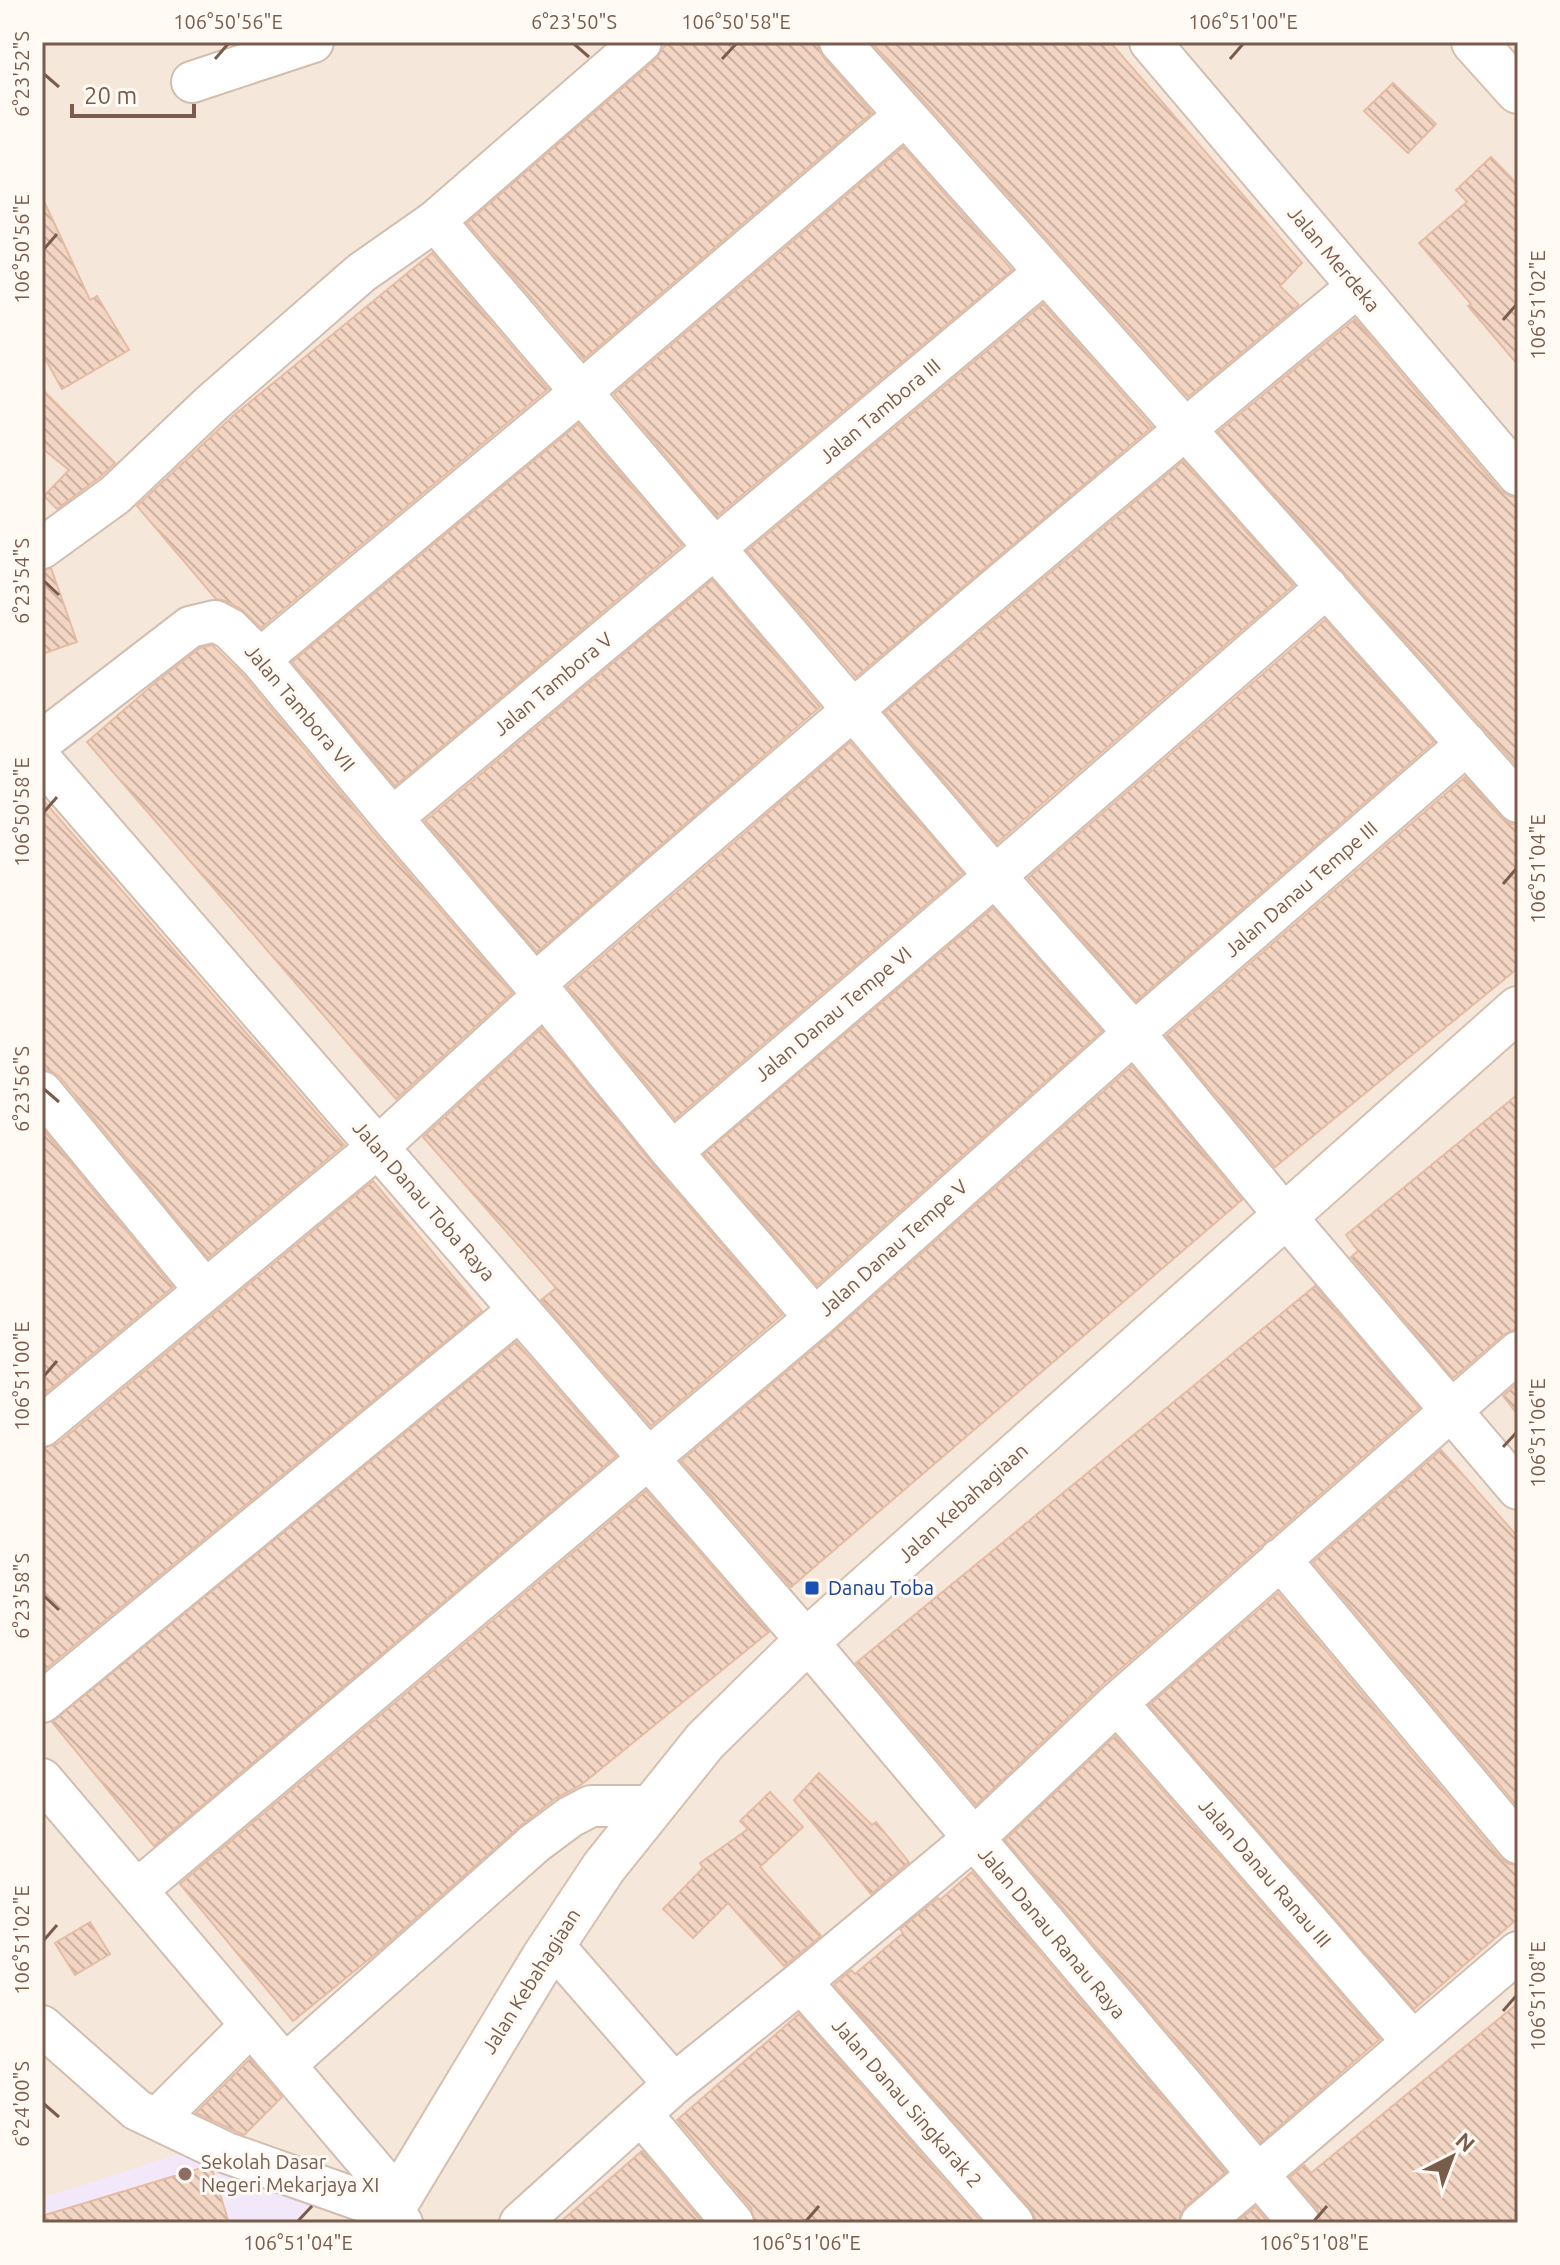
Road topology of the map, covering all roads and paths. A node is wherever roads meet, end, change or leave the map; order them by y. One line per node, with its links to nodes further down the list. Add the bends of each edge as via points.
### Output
1 (313, 42): 6 (street)
2 (641, 42): 9 (street)
3 (840, 42): 8 (street)
4 (1150, 42): 11 (street, Jalan Merdeka)
5 (1474, 42): 7 (street)
6 (192, 82)
7 (1518, 91)
8 (905, 115): 10 (street); 12 (street)
9 (435, 221): 12 (street); 15 (street, via 361,273 115,495)
10 (1045, 272): 13 (street); 16 (street, Jalan Tambora III)
11 (1357, 287): 13 (street); 14 (street, Jalan Merdeka)
12 (581, 392): 16 (street); 18 (street)
13 (1185, 428): 17 (street); 19 (street)
14 (1518, 475)
15 (42, 548)
16 (715, 550): 19 (street); 24 (street, Jalan Tambora V)
17 (1327, 587): 21 (street); 25 (street, Jalan Danau Tempe VI)
18 (260, 659): 20 (street, Jalan Tambora VII, via 215,621 190,627); 24 (street, Jalan Tambora VII)
19 (852, 709): 25 (street); 26 (street)
20 (42, 741)
21 (1467, 744): 23 (street); 28 (street, Jalan Danau Tempe III)
22 (42, 761): 30 (street, Jalan Danau Toba Raya)
23 (1518, 802)
24 (392, 818): 26 (street, Jalan Tambora VII)
25 (995, 876): 28 (street); 31 (street, Jalan Danau Tempe VI)
26 (539, 989): 30 (street); 31 (street, Jalan Tambora VII)
27 (1518, 1009): 32 (street, Jalan Kebahagiaan)
28 (1134, 1033): 32 (street); 35 (street, Jalan Danau Tempe V)
29 (42, 1092): 33 (street)
30 (378, 1147): 33 (street); 34 (street, Jalan Danau Toba Raya)
31 (672, 1152): 35 (street, Jalan Tambora VII)
32 (1286, 1217): 37 (street); 42 (street, Jalan Kebahagiaan)
33 (205, 1290): 38 (street)
34 (519, 1310): 39 (street, Jalan Danau Toba Raya); 43 (street)
35 (815, 1318): 39 (street, Jalan Danau Tempe V)
36 (1518, 1352): 37 (street)
37 (1452, 1411): 40 (street); 41 (street)
38 (42, 1426)
39 (649, 1460): 42 (street, Jalan Danau Toba Raya); 49 (street, Jalan Danau Tempe V)
40 (1518, 1489)
41 (1280, 1559): 44 (street); 48 (street)
42 (807, 1641): 46 (street, Jalan Kebahagiaan, via 705,1741); 47 (street, Jalan Danau Ranau Raya)
43 (42, 1702)
44 (1117, 1703): 47 (street); 55 (street, Jalan Danau Ranau III)
45 (42, 1779): 49 (street)
46 (652, 1806): 50 (street, Jalan Kebahagiaan); 56 (street, via 591,1806 570,1817)
47 (973, 1839): 52 (street); 60 (street, Jalan Danau Ranau Raya)
48 (1518, 1843)
49 (137, 1890): 53 (street)
50 (552, 1944): 57 (street); 61 (street, Jalan Kebahagiaan)
51 (1518, 1952): 55 (street)
52 (801, 1982): 57 (street); 64 (street, Jalan Danau Singkarak 2)
53 (251, 2025): 56 (street); 59 (street)
54 (42, 2026): 59 (street, via 137,2110)
55 (1413, 2042): 60 (street)
56 (285, 2065): 61 (street)
57 (674, 2084): 58 (street)
58 (642, 2115): 62 (street); 63 (street)
59 (157, 2119): 61 (street, via 227,2153)
60 (1257, 2175): 65 (street); 66 (street, Jalan Danau Ranau Raya)
61 (392, 2213)
62 (520, 2223)
63 (733, 2223)
64 (1013, 2223)
65 (1201, 2223)
66 (1299, 2223)

